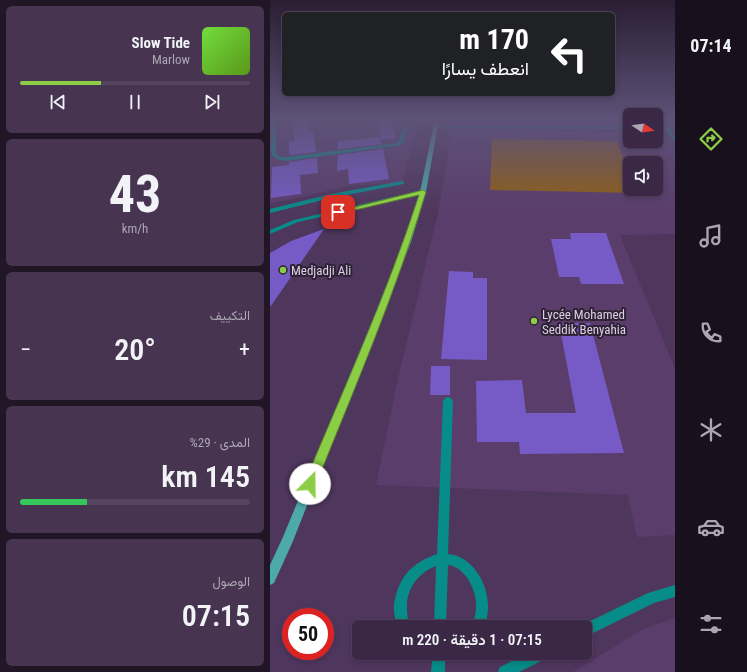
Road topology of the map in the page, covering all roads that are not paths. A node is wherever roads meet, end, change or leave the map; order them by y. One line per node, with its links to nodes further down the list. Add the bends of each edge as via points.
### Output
1 (273, 150): 2 (street, via 278,158 286,159)
2 (352, 150)
3 (431, 150): 5 (main road)
4 (402, 183): 6 (street, via 331,196)
5 (423, 192): 7 (street, via 296,221); 10 (main road, via 408,242)
6 (270, 211)
7 (270, 232)
8 (448, 401): 9 (street)
9 (442, 559): 12 (street, via 430,561 420,567 407,581 400,608); 13 (street); 14 (street, via 453,560 464,566 476,580 481,593)
10 (270, 579)
11 (675, 591): 15 (street, via 652,597)
12 (402, 620)
13 (440, 620)
14 (479, 620)
15 (592, 627)
16 (439, 660): 18 (street)
17 (528, 660): 19 (street)
18 (438, 672)
19 (505, 672)

